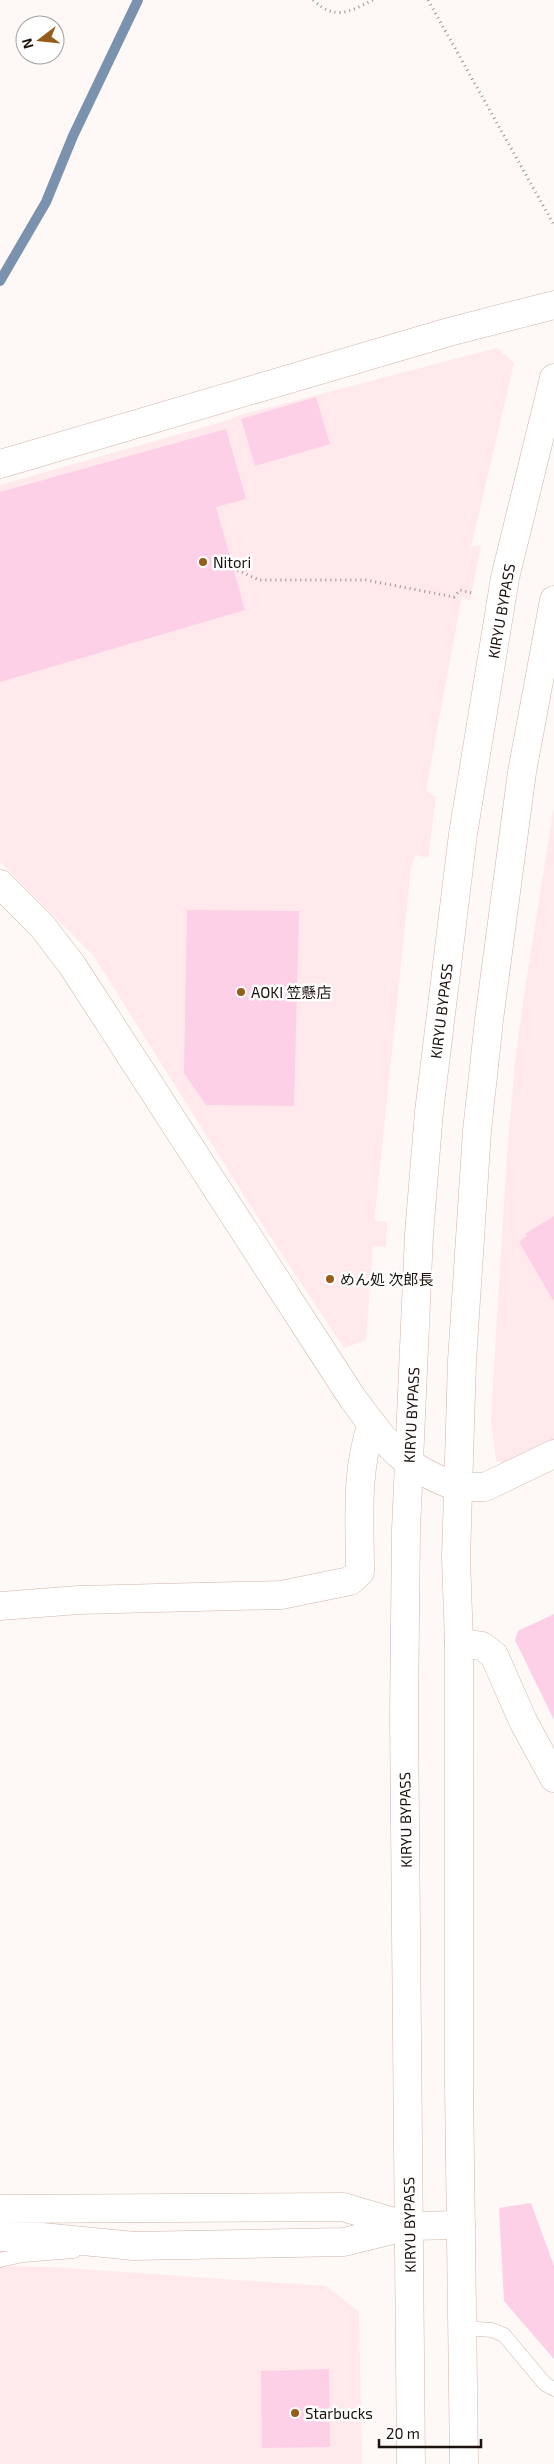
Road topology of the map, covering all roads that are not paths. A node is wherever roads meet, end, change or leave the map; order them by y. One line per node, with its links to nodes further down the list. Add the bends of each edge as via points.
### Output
1 (554, 305): 3 (main road, via 449,332)
2 (554, 378): 8 (main road, KIRYU BYPASS, via 505,578 464,834 429,1112 419,1234)
3 (0, 464)
4 (554, 600): 9 (main road, via 522,772 489,1020 477,1131 462,1361)
5 (0, 884): 6 (main road, via 42,926 72,965)
6 (372, 1424): 8 (main road); 10 (main road, via 360,1472 360,1572 350,1581 281,1595 79,1600)
7 (554, 1454): 9 (main road, via 485,1487)
8 (409, 1464): 9 (main road); 15 (main road, KIRYU BYPASS, via 404,1716)
9 (458, 1488): 11 (main road)
10 (0, 1606)
11 (459, 1643): 12 (main road, via 482,1646 494,1655 523,1721); 14 (main road)
12 (554, 1778)
13 (0, 2209): 15 (main road, via 343,2207)
14 (461, 2225): 15 (main road); 19 (main road)
15 (409, 2226): 17 (main road, via 344,2242); 21 (main road, KIRYU BYPASS)
16 (0, 2238): 17 (main road, via 42,2237)
17 (134, 2246): 18 (lane, via 23,2255)
18 (0, 2260)
19 (462, 2328): 20 (lane, via 492,2330 504,2335 545,2384); 22 (main road)
20 (554, 2389)
21 (411, 2464)
22 (464, 2464)

